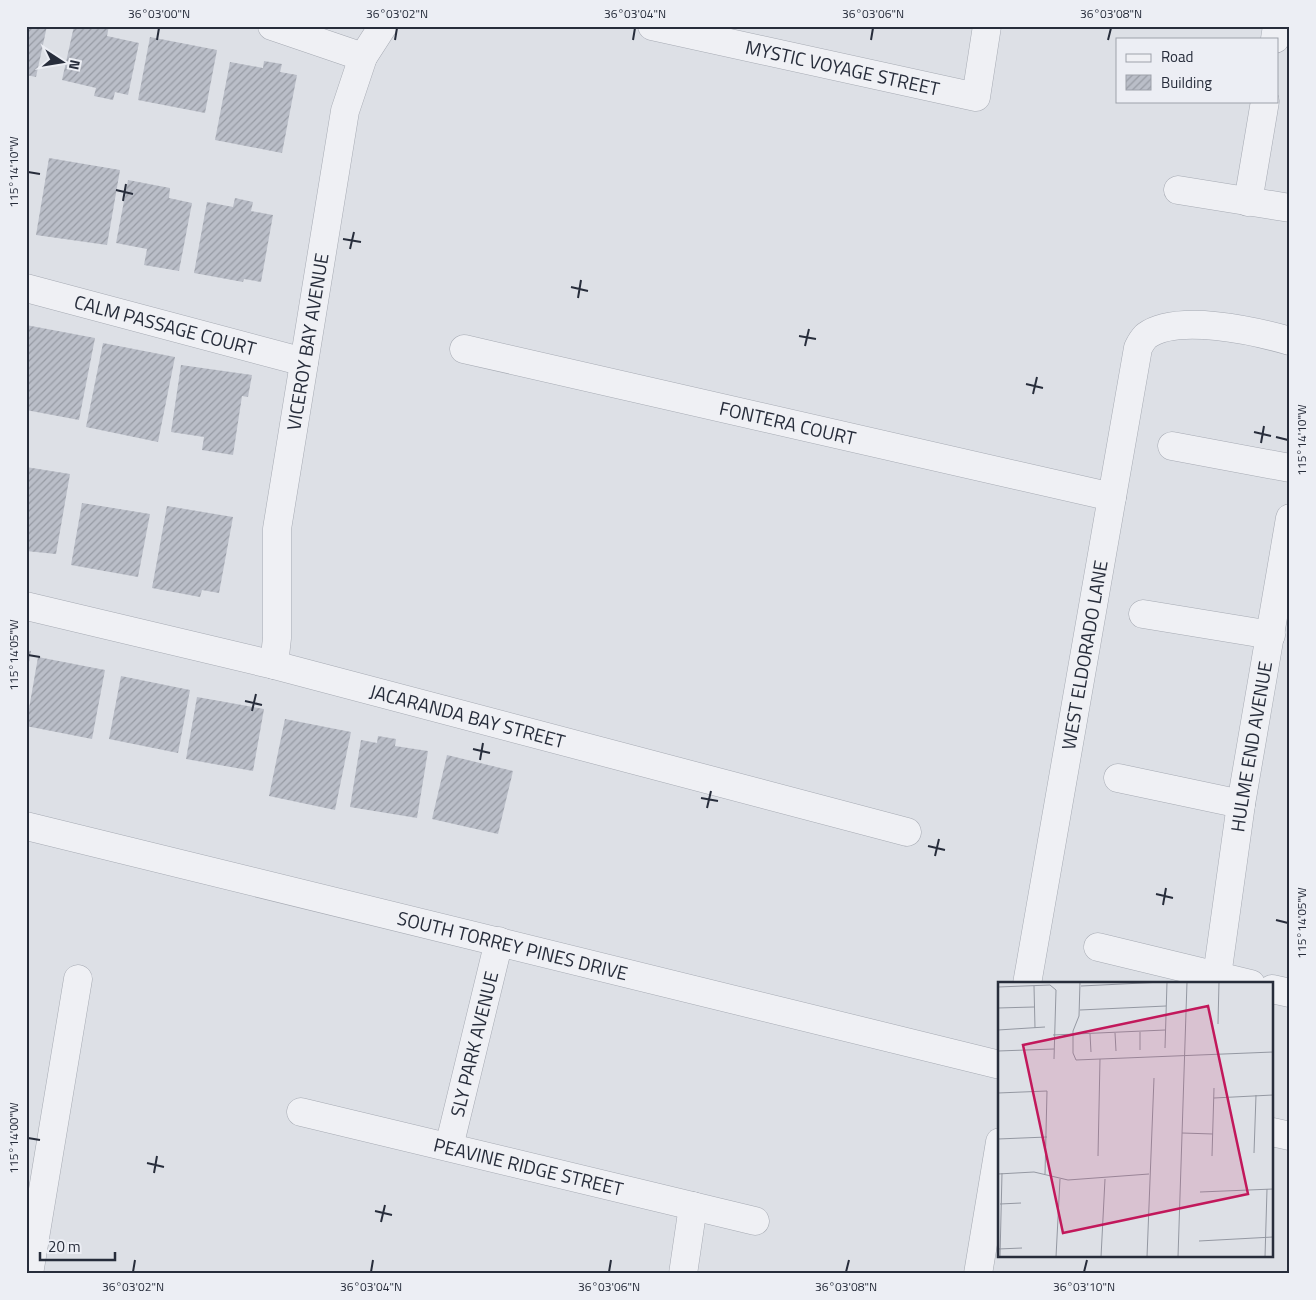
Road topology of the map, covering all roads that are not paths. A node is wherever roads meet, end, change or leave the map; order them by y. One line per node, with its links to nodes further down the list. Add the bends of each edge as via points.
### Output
1 (272, 26): 5 (street)
2 (382, 26): 5 (street, VICEROY BAY AVENUE)
3 (987, 26): 4 (street, MYSTIC VOYAGE STREET, via 976,97)
4 (662, 27)
5 (364, 57): 13 (street, VICEROY BAY AVENUE, via 345,110)
6 (1265, 102): 8 (street)
7 (1178, 190): 8 (street)
8 (1248, 202): 9 (street)
9 (1290, 208)
10 (26, 288): 13 (street, CALM PASSAGE COURT)
11 (1290, 340): 16 (street, WEST ELDORADO LANE, via 1196,323 1153,332 1145,337 1138,348)
12 (464, 349): 16 (street, FONTERA COURT)
13 (304, 362): 21 (street, VICEROY BAY AVENUE, via 277,529)
14 (1172, 446): 15 (street)
15 (1290, 468)
16 (1112, 497): 30 (street, WEST ELDORADO LANE)
17 (1290, 518): 20 (street, HULME END AVENUE)
18 (26, 606): 21 (street, JACARANDA BAY STREET)
19 (1143, 614): 20 (street)
20 (1271, 635): 23 (street, HULME END AVENUE)
21 (274, 665): 25 (street, JACARANDA BAY STREET)
22 (1118, 778): 23 (street)
23 (1241, 804): 28 (street, HULME END AVENUE)
24 (26, 826): 26 (street, SOUTH TORREY PINES DRIVE)
25 (907, 832)
26 (498, 940): 34 (street, SOUTH TORREY PINES DRIVE); 38 (street, SLY PARK AVENUE)
27 (1098, 947): 28 (street)
28 (1217, 976): 31 (street)
29 (78, 978): 42 (street)
30 (1027, 982)
31 (1242, 982)
32 (1274, 989): 33 (street)
33 (1290, 993)
34 (998, 1065)
35 (301, 1112): 38 (street, PEAVINE RIDGE STREET)
36 (1274, 1132): 37 (street)
37 (1290, 1136)
38 (449, 1147): 40 (street, PEAVINE RIDGE STREET)
39 (998, 1154): 44 (street)
40 (693, 1206): 41 (street, PEAVINE RIDGE STREET); 43 (street)
41 (755, 1221)
42 (29, 1274)
43 (683, 1274)
44 (978, 1274)

